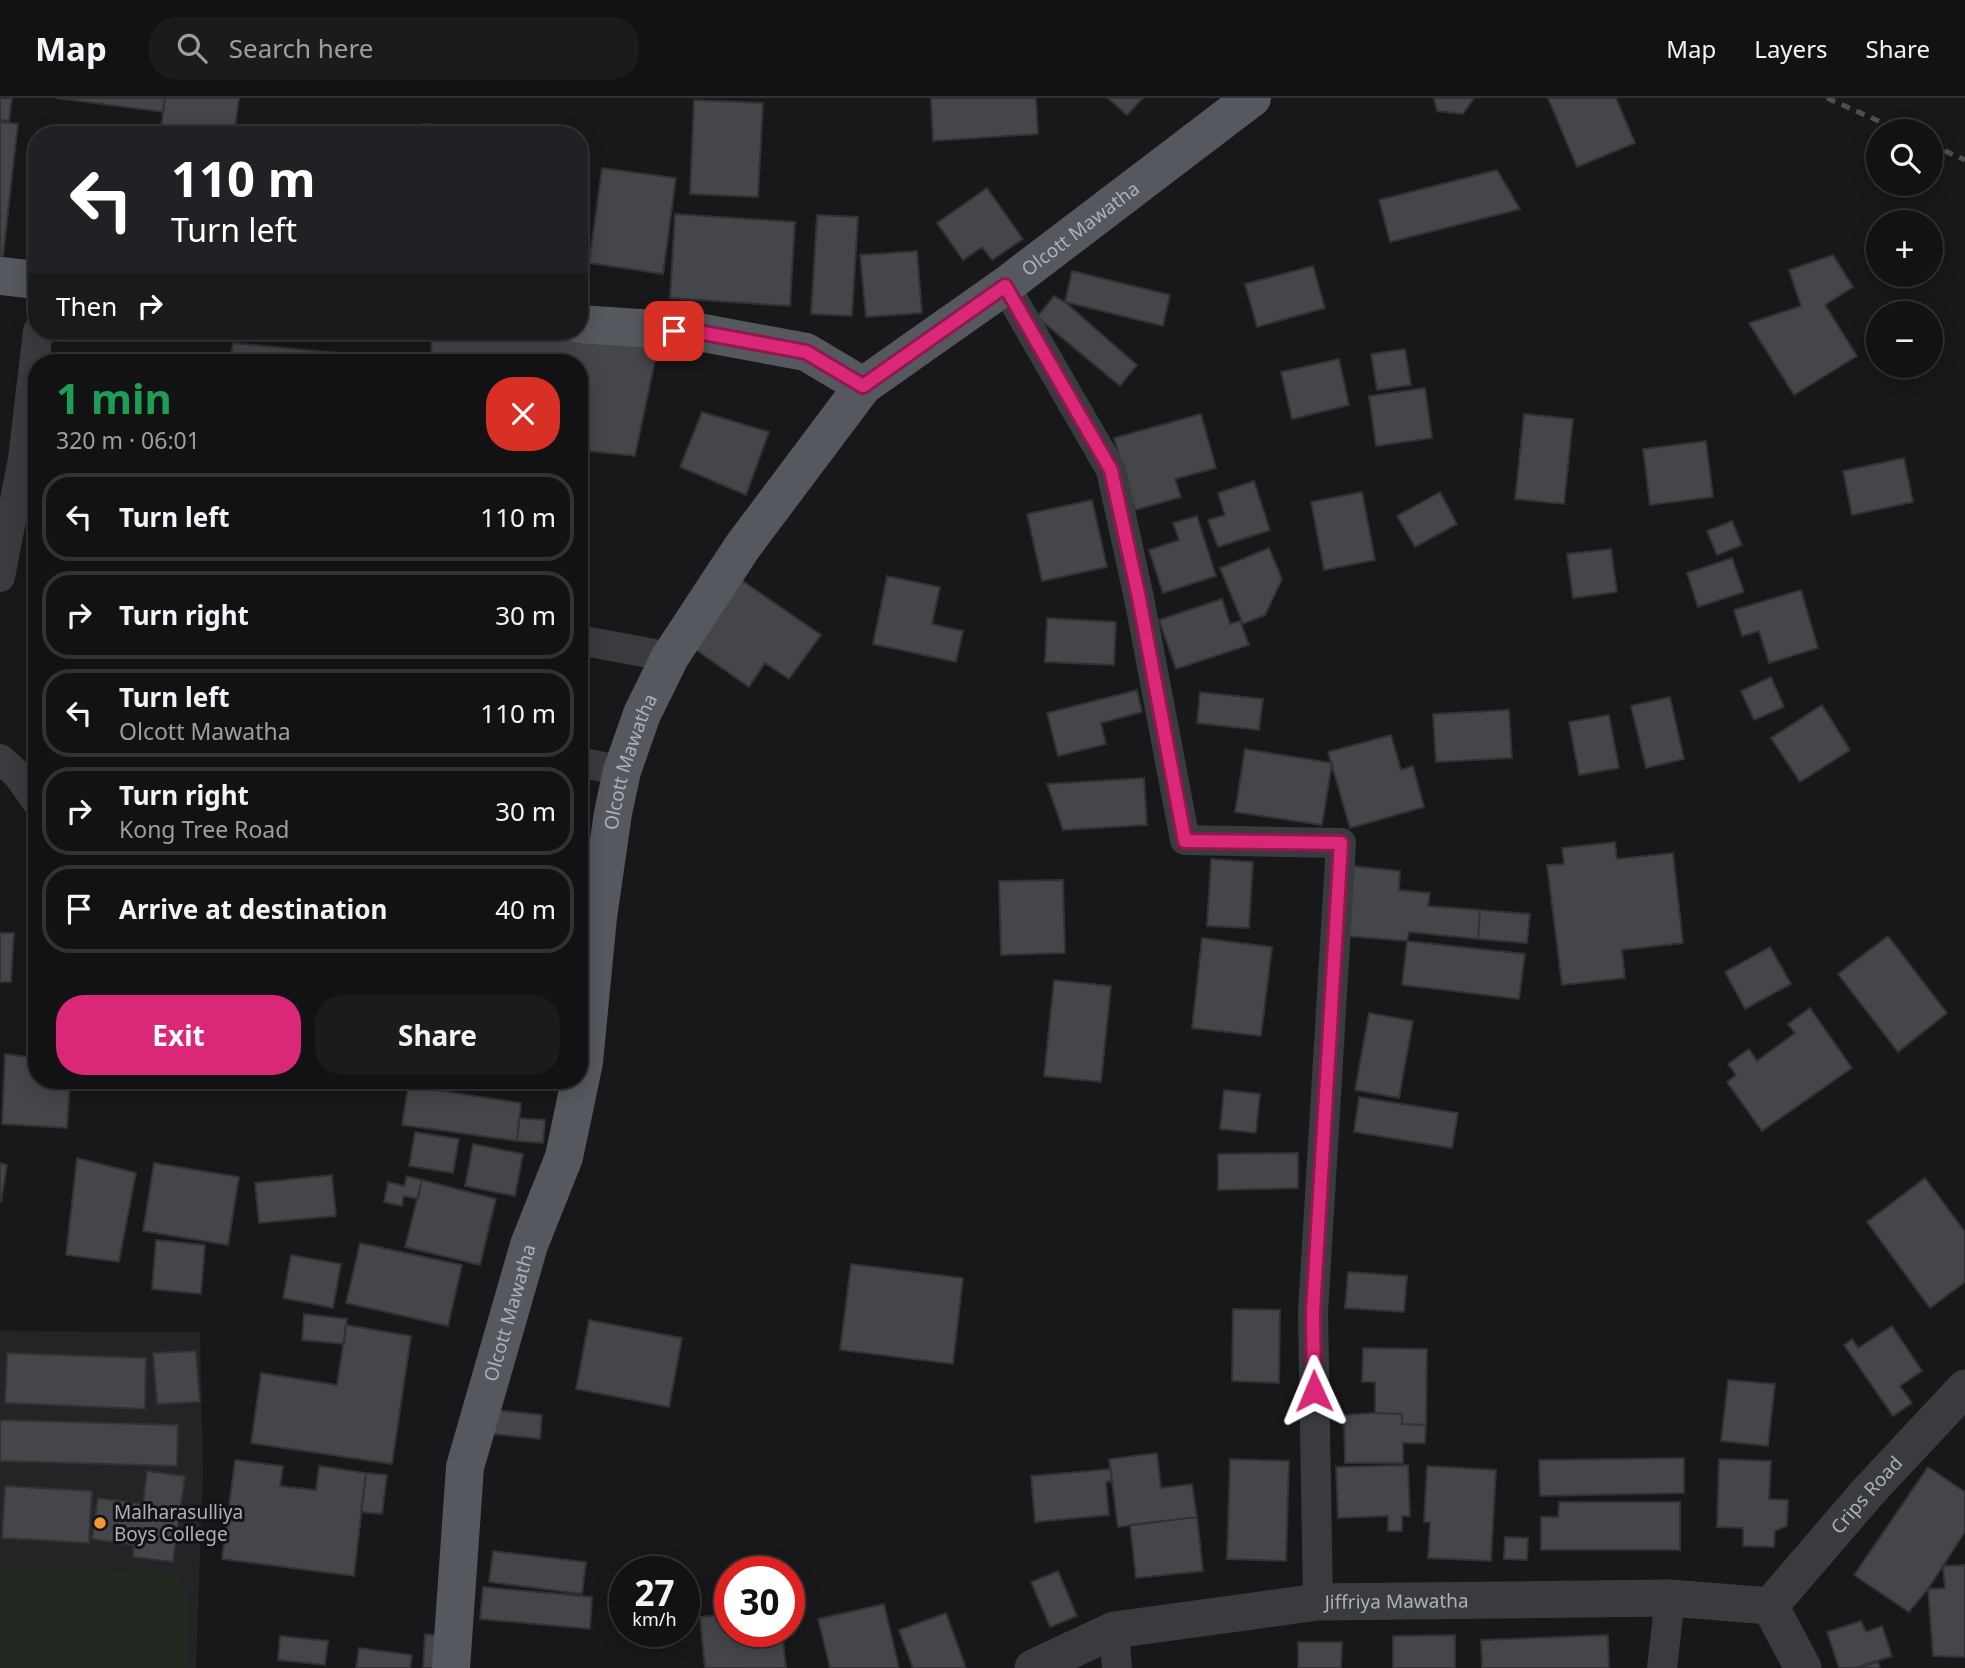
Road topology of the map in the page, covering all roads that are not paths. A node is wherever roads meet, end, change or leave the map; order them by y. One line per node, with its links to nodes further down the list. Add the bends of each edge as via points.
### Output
1 (1252, 98): 4 (main road, Olcott Mawatha)
2 (0, 276): 3 (main road)
3 (28, 279)
4 (1005, 286): 6 (main road, Olcott Mawatha); 19 (street, via 1111,470 1185,841 1341,843 1313,1312)
5 (588, 325): 6 (main road, via 698,332 806,352)
6 (863, 386): 10 (main road, Olcott Mawatha, via 743,546)
7 (28, 416): 8 (street)
8 (0, 577)
9 (588, 642): 10 (street)
10 (670, 657): 13 (main road, Olcott Mawatha, via 642,714)
11 (0, 759): 14 (street)
12 (588, 764): 13 (street)
13 (622, 771): 15 (main road, Olcott Mawatha, via 598,917)
14 (28, 789)
15 (588, 1021)
16 (578, 1089): 22 (main road, Olcott Mawatha, via 564,1157 529,1245 465,1467)
17 (1965, 1388): 20 (street, Crips Road)
18 (1671, 1598): 19 (street, Jiffriya Mawatha); 20 (street, Jiffriya Mawatha); 25 (street)
19 (1318, 1602): 21 (street, Jiffriya Mawatha)
20 (1770, 1606): 26 (street)
21 (1114, 1630): 23 (street, Jiffriya Mawatha); 24 (street)
22 (451, 1668)
23 (1033, 1668)
24 (1117, 1668)
25 (1662, 1668)
26 (1802, 1668)

